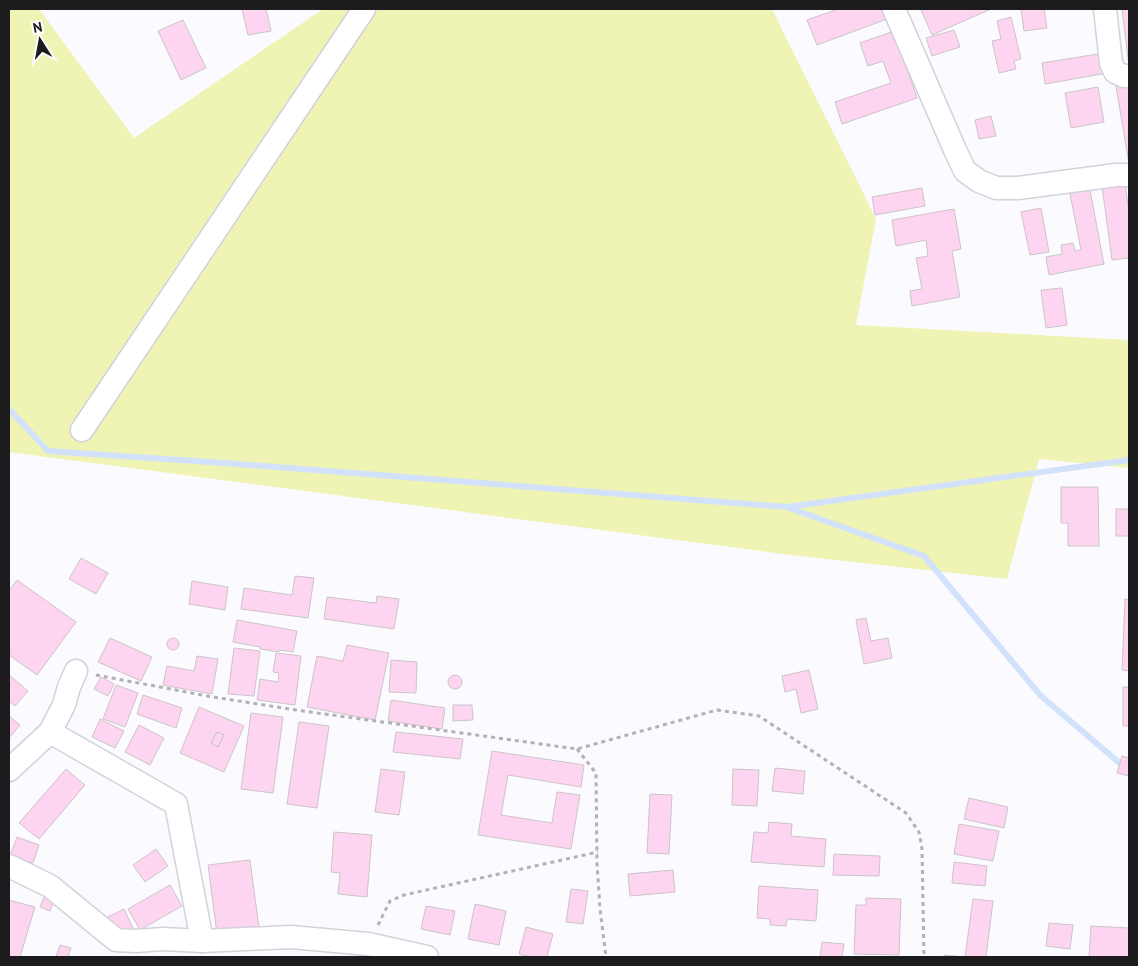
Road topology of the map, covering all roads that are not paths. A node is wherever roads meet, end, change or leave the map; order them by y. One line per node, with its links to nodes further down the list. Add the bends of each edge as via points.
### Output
1 (364, 9): 6 (street)
2 (894, 9): 5 (street, via 965,171 979,181 996,188 1018,188)
3 (1105, 9): 4 (street, via 1111,63 1115,72)
4 (1129, 76)
5 (1129, 175)
6 (82, 430)
7 (76, 671): 8 (street)
8 (50, 732): 9 (street); 11 (street, via 176,804)
9 (9, 770)
10 (9, 866): 11 (street, via 50,886 116,940 163,938)
11 (202, 941): 12 (street, via 291,937 368,944)
12 (427, 957)

